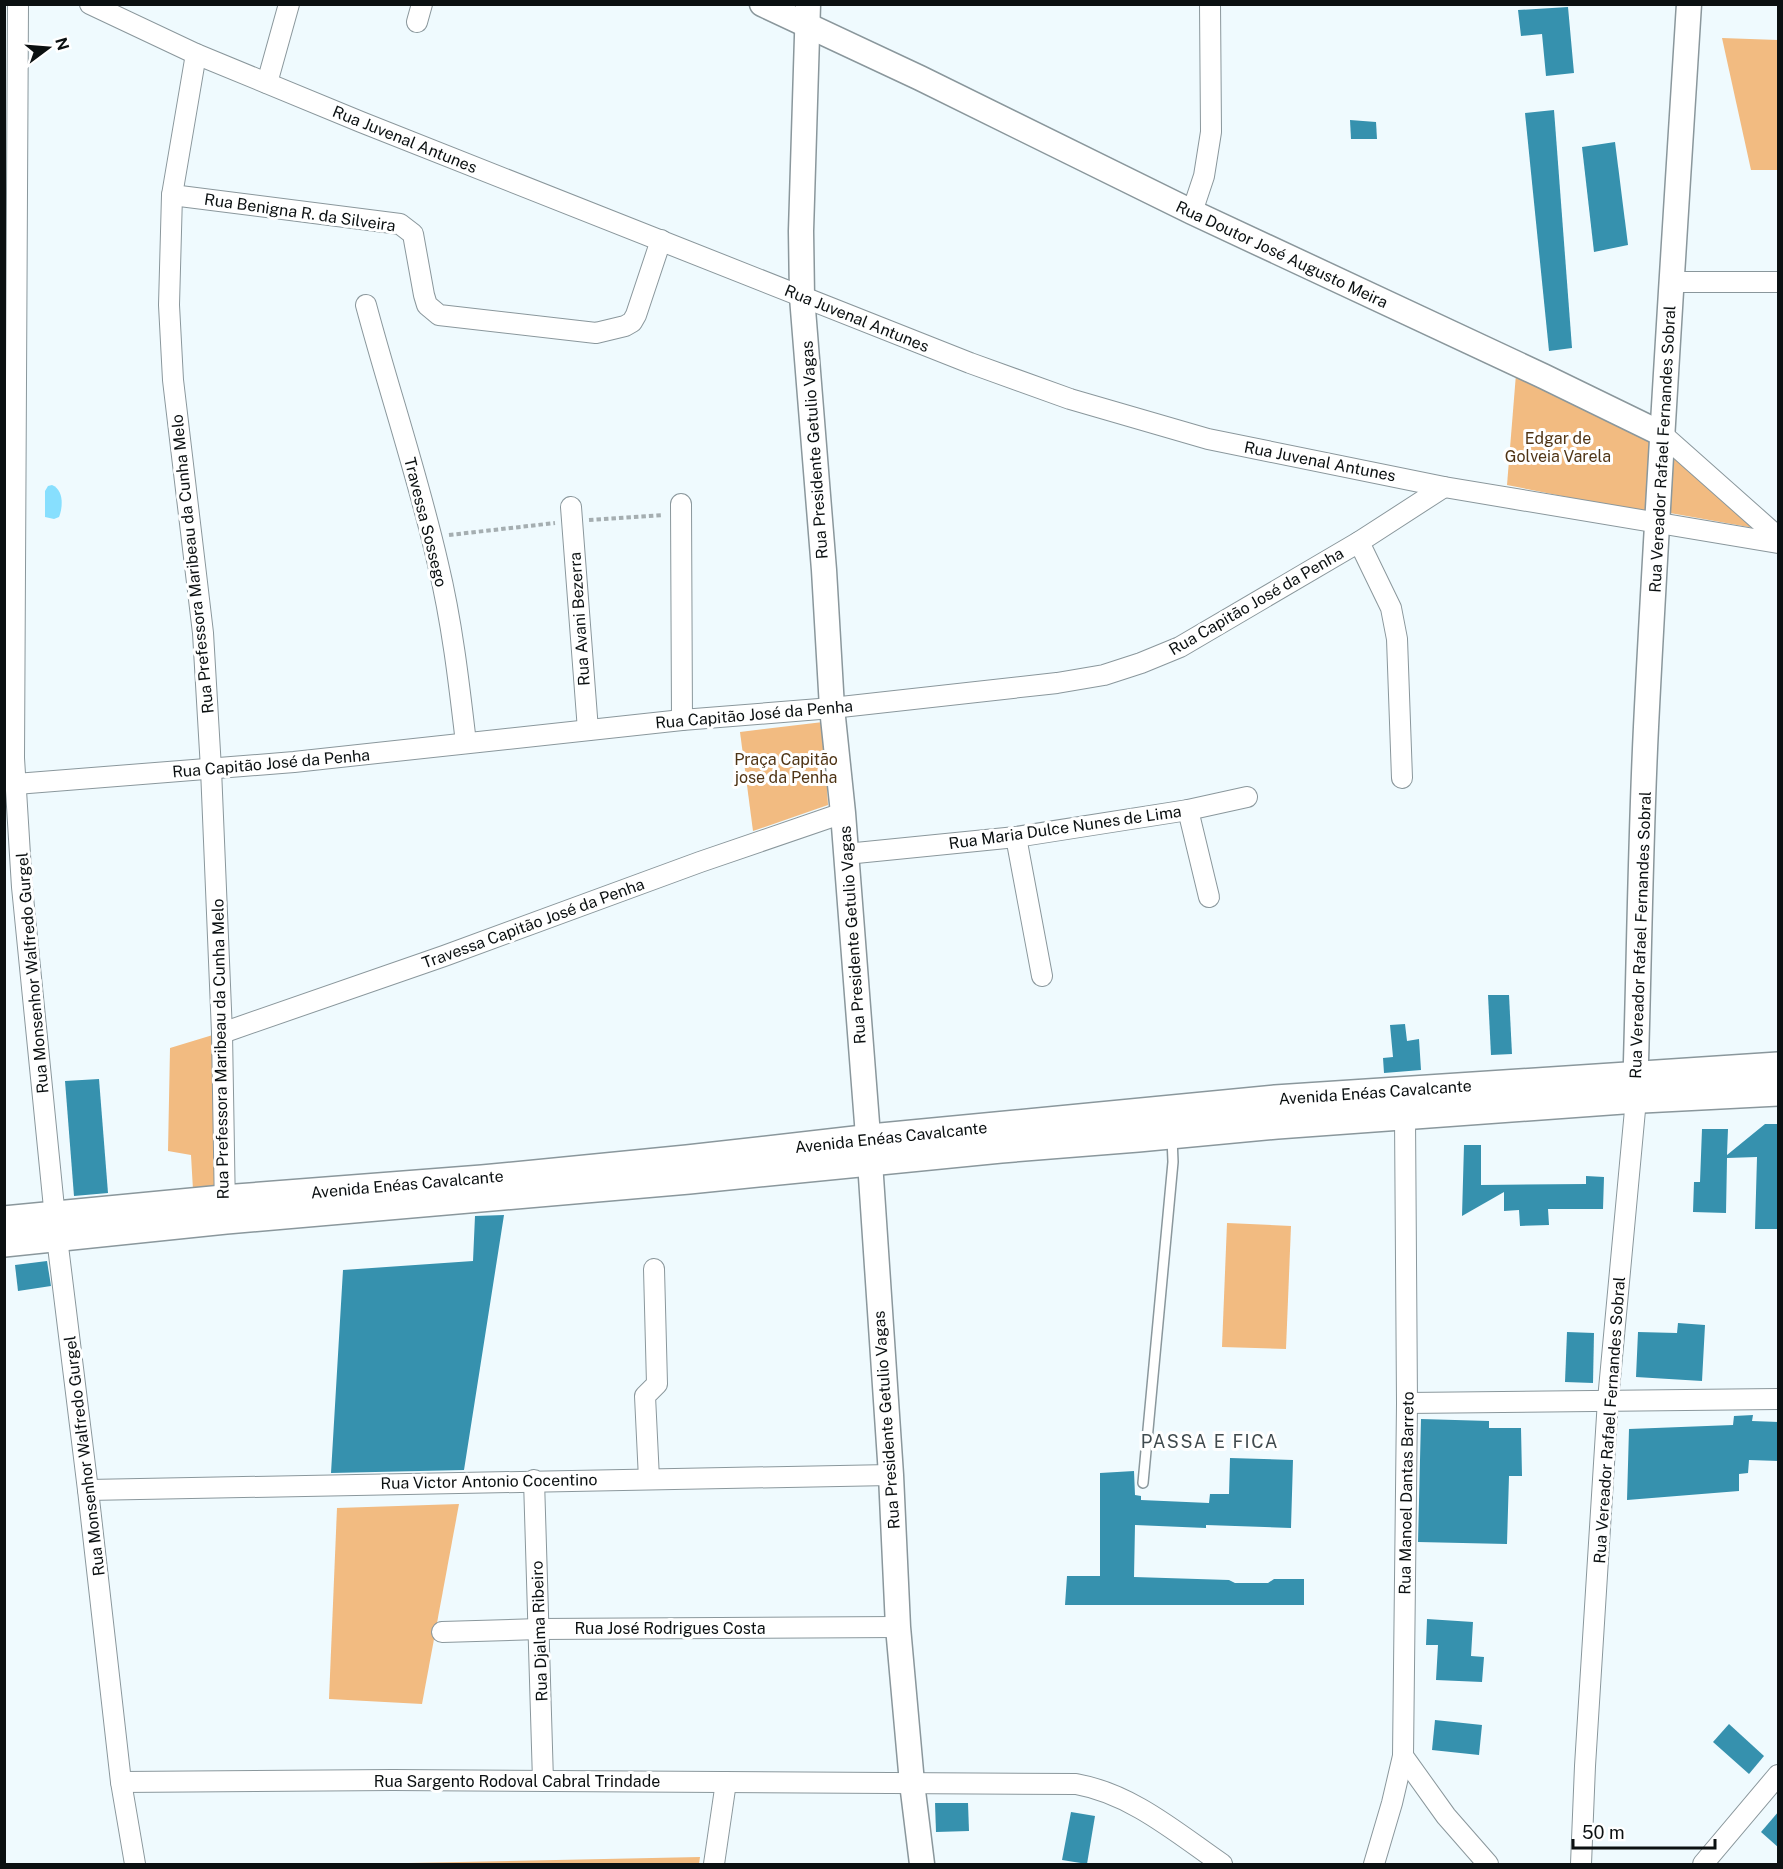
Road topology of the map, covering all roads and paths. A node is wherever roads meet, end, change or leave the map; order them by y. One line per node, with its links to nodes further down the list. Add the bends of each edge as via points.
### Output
1 (18, 4): 30 (street, Rua Monsenhor Walfredo Gurgel)
2 (90, 4): 8 (street, Rua Juvenal Antunes)
3 (289, 4): 9 (street)
4 (762, 4): 7 (street, Rua Doutor José Augusto Meira)
5 (1209, 4): 11 (street, via 1211,132)
6 (1689, 4): 13 (street, Rua Vereador Rafael Fernandes Sobral)
7 (808, 15): 11 (street, Rua Doutor José Augusto Meira, via 920,78); 15 (street, Rua Presidente Getulio Vagas)
8 (196, 54): 9 (street, Rua Juvenal Antunes); 10 (street, Rua Prefessora Maribeau da Cunha Melo)
9 (267, 83): 12 (street, Rua Juvenal Antunes)
10 (172, 195): 12 (street, Rua Benigna R. da Silveira, via 400,224 413,234 427,305 439,315 596,333 632,322); 31 (street, Rua Prefessora Maribeau da Cunha Melo, via 169,305 174,380 202,633)
11 (1192, 212): 17 (street, Rua Doutor José Augusto Meira)
12 (662, 240): 15 (street, Rua Juvenal Antunes)
13 (1673, 282): 14 (street); 17 (street, Rua Vereador Rafael Fernandes Sobral)
14 (1779, 282)
15 (802, 297): 18 (street, Rua Juvenal Antunes, via 1070,399 1208,439); 26 (street, Rua Presidente Getulio Vagas)
16 (366, 305): 23 (street, Travessa Sossego)
17 (1662, 434): 21 (street, Rua Vereador Rafael Fernandes Sobral); 22 (street, Rua Doutor José Augusto Meira)
18 (1444, 487): 21 (street, Rua Juvenal Antunes); 24 (street, Rua Capitão José da Penha)
19 (681, 509): 20 (path); 27 (street)
20 (571, 514): 23 (path); 28 (street, Rua Avani Bezerra)
21 (1658, 523): 25 (street, Rua Juvenal Antunes); 43 (street, Rua Vereador Rafael Fernandes Sobral, via 1646,731)
22 (1779, 537)
23 (431, 538): 29 (street, Travessa Sossego, via 450,625)
24 (1359, 542): 26 (street, Rua Capitão José da Penha, via 1180,647 1104,675); 32 (street, via 1391,608 1395,628)
25 (1779, 543)
26 (832, 708): 27 (street, Rua Capitão José da Penha); 36 (street, Rua Presidente Getulio Vagas)
27 (682, 720): 28 (street, Rua Capitão José da Penha)
28 (588, 730): 29 (street, Rua Capitão José da Penha)
29 (466, 743): 31 (street, Rua Capitão José da Penha)
30 (9, 758): 33 (street, Rua Monsenhor Walfredo Gurgel)
31 (211, 769): 33 (street, Rua Capitão José da Penha); 41 (street, Rua Prefessora Maribeau da Cunha Melo)
32 (1402, 778)
33 (16, 784): 52 (street, Rua Monsenhor Walfredo Gurgel, via 23,898)
34 (1247, 798): 35 (street, Rua Maria Dulce Nunes de Lima)
35 (1188, 810): 37 (street, Rua Maria Dulce Nunes de Lima); 39 (street)
36 (843, 813): 38 (street, Rua Presidente Getulio Vagas); 41 (street, Travessa Capitão José da Penha)
37 (1016, 837): 38 (street, Rua Maria Dulce Nunes de Lima); 40 (street)
38 (846, 854): 49 (street, Rua Presidente Getulio Vagas)
39 (1209, 897)
40 (1042, 976)
41 (222, 1032): 50 (street, Rua Prefessora Maribeau da Cunha Melo)
42 (1779, 1066): 43 (main road, Avenida Enéas Cavalcante)
43 (1635, 1088): 44 (main road, Avenida Enéas Cavalcante); 45 (main road, Avenida Enéas Cavalcante); 46 (main road, Avenida Enéas Cavalcante); 56 (street, Rua Vereador Rafael Fernandes Sobral)
44 (1779, 1092)
45 (1276, 1112): 46 (main road, Avenida Enéas Cavalcante); 47 (main road, Avenida Enéas Cavalcante); 48 (main road, Avenida Enéas Cavalcante)
46 (1405, 1117): 57 (street, Rua Manoel Dantas Barreto)
47 (1172, 1135): 48 (main road, Avenida Enéas Cavalcante); 61 (lane, via 1173,1162)
48 (1000, 1137): 49 (main road, Avenida Enéas Cavalcante)
49 (868, 1150): 50 (main road, Avenida Enéas Cavalcante, via 688,1170 482,1179 354,1199); 58 (street, Rua Presidente Getulio Vagas)
50 (225, 1209): 52 (main road, Avenida Enéas Cavalcante)
51 (4, 1220): 52 (main road, Avenida Enéas Cavalcante)
52 (56, 1226): 53 (main road, Avenida Enéas Cavalcante); 62 (street, Rua Monsenhor Walfredo Gurgel)
53 (4, 1243)
54 (654, 1269): 59 (street, via 657,1384 645,1396)
55 (1779, 1399): 56 (street)
56 (1608, 1400): 57 (street); 78 (street, Rua Vereador Rafael Fernandes Sobral)
57 (1407, 1403): 66 (street, Rua Manoel Dantas Barreto)
58 (891, 1475): 59 (street, Rua Victor Antonio Cocentino); 63 (street, Rua Presidente Getulio Vagas)
59 (649, 1479): 60 (street, Rua Victor Antonio Cocentino)
60 (534, 1480): 62 (street, Rua Victor Antonio Cocentino); 64 (street, Rua Djalma Ribeiro)
61 (1143, 1483)
62 (88, 1490): 69 (street, Rua Monsenhor Walfredo Gurgel)
63 (898, 1626): 64 (street, Rua José Rodrigues Costa); 71 (street, Rua Presidente Getulio Vagas)
64 (539, 1629): 65 (street, Rua José Rodrigues Costa); 68 (street, Rua Djalma Ribeiro)
65 (442, 1632)
66 (1403, 1756): 76 (street, Rua Manoel Dantas Barreto); 77 (street, via 1446,1816)
67 (1779, 1775): 79 (street)
68 (543, 1781): 69 (street, Rua Sargento Rodoval Cabral Trindade); 70 (street, Rua Sargento Rodoval Cabral Trindade)
69 (121, 1782): 72 (street, Rua Monsenhor Walfredo Gurgel)
70 (726, 1782): 71 (street, Rua Sargento Rodoval Cabral Trindade); 73 (street)
71 (912, 1783): 74 (street, Rua Presidente Getulio Vagas); 75 (street, Rua Sargento Rodoval Cabral Trindade, via 1094,1788 1131,1803)
72 (135, 1864)
73 (714, 1864)
74 (922, 1864)
75 (1222, 1864)
76 (1374, 1864)
77 (1488, 1864)
78 (1581, 1864)
79 (1703, 1864)

